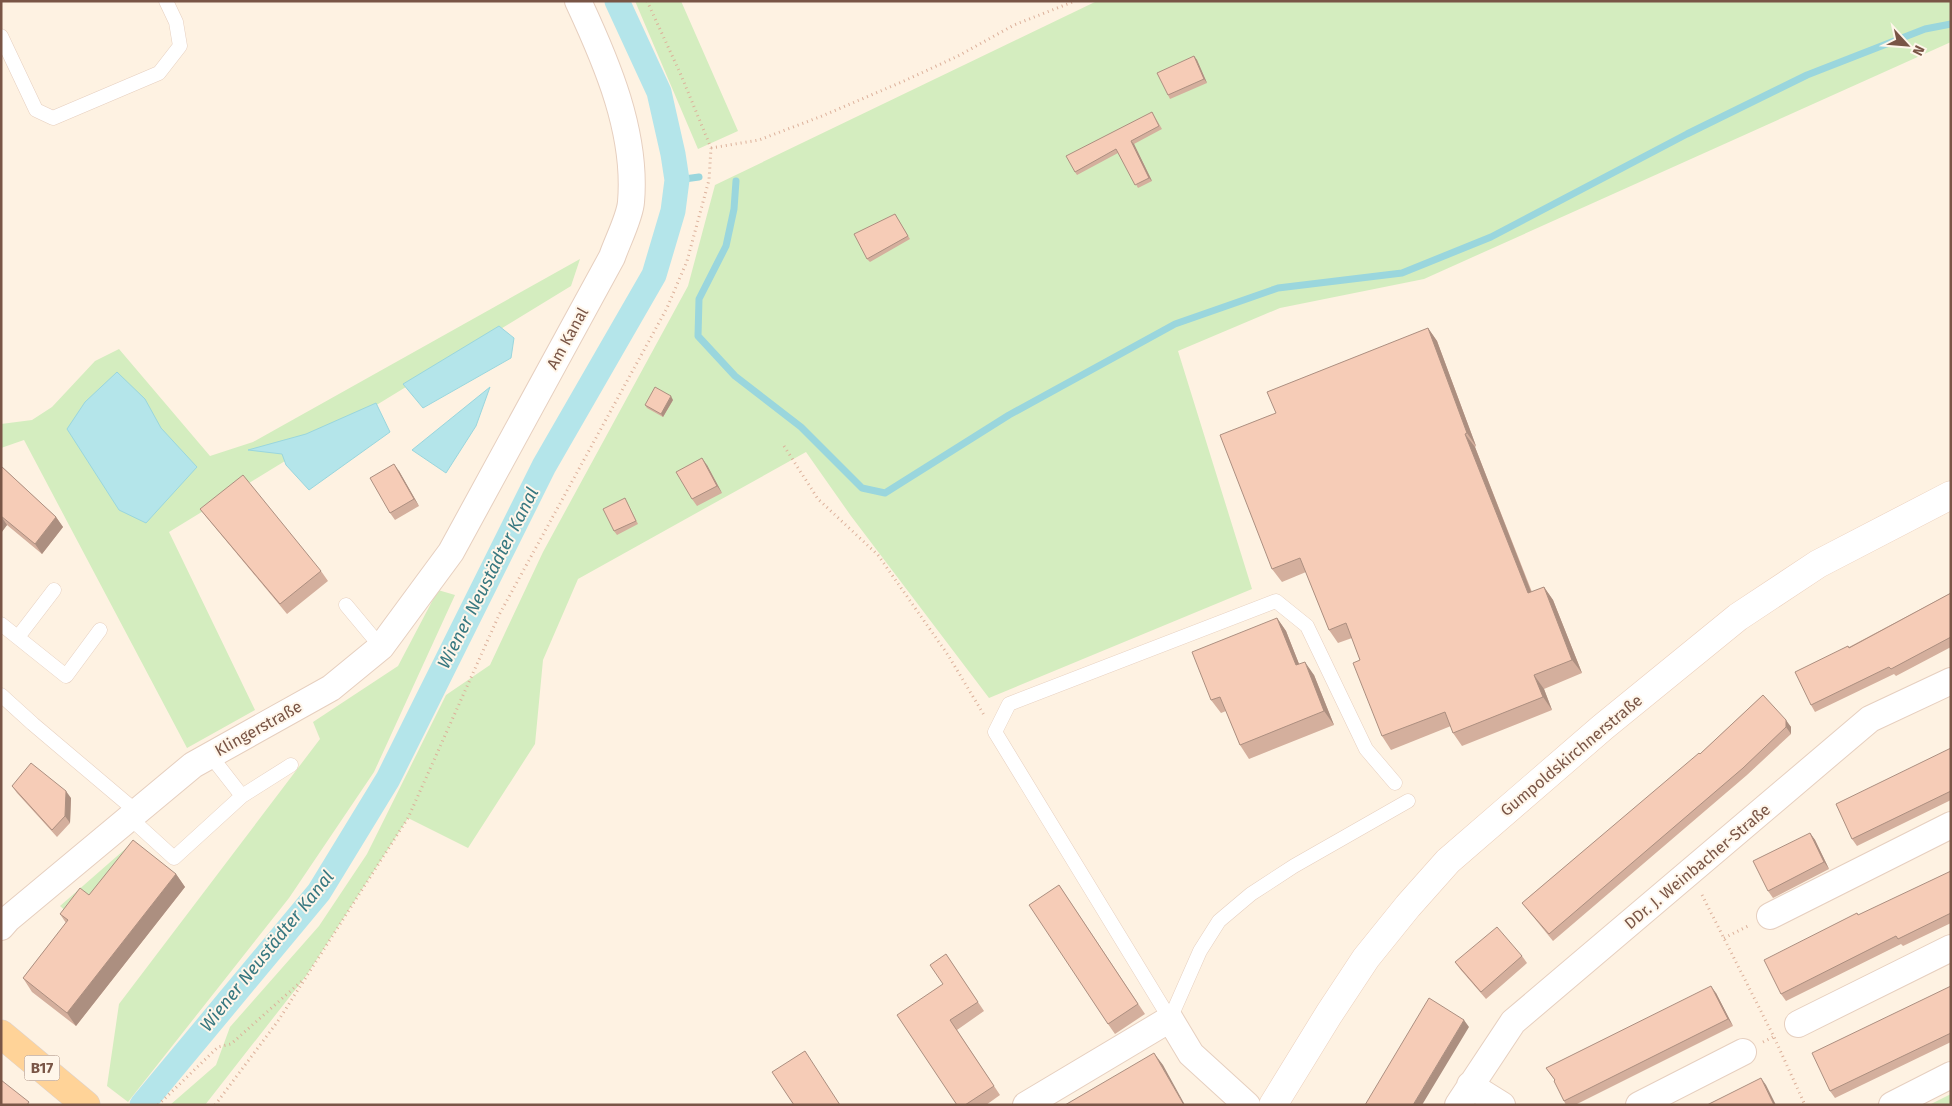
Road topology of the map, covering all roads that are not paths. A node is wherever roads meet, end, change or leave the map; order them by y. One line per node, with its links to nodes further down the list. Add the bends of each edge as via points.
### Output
1 (166, 1): 3 (lane, via 176,22 180,46 159,73 53,118 36,110)
2 (578, 1): 10 (street, Am Kanal, via 597,42 622,117 630,162 631,204 612,257 451,552)
3 (1, 36)
4 (1951, 495): 32 (street, Gumpoldskirchnerstraße, via 1818,564 1738,617 1603,727 1448,861 1366,958)
5 (54, 590): 9 (lane)
6 (346, 605): 10 (lane)
7 (1, 624): 9 (lane)
8 (100, 630): 9 (lane, via 66,676)
9 (18, 637)
10 (381, 647): 13 (street, Klingerstraße, via 331,688)
11 (1951, 681): 28 (street, DDr. J. Weinbacher-Straße, via 1870,719 1512,1022)
12 (1, 694): 18 (lane)
13 (210, 755): 16 (lane); 18 (street, Klingerstraße)
14 (290, 765): 16 (lane)
15 (1395, 783): 23 (lane, via 1366,749 1307,626 1276,601 1009,704 995,732)
16 (242, 796): 18 (lane, via 174,858)
17 (1408, 801): 23 (lane, via 1294,866 1251,894 1219,921 1200,951)
18 (133, 814): 21 (street, Klingerstraße)
19 (1951, 825): 20 (street)
20 (1770, 916)
21 (1, 927)
22 (1951, 948): 24 (street)
23 (1170, 1019): 30 (street); 31 (street, via 1191,1054)
24 (1798, 1024)
25 (1, 1034): 29 (main road, B17)
26 (1743, 1052): 34 (street)
27 (1951, 1075): 35 (street)
28 (1464, 1095): 33 (street, DDr. J. Weinbacher-Straße)
29 (85, 1104)
30 (1026, 1105)
31 (1247, 1105)
32 (1273, 1105)
33 (1502, 1105)
34 (1639, 1105)
35 (1892, 1105)

